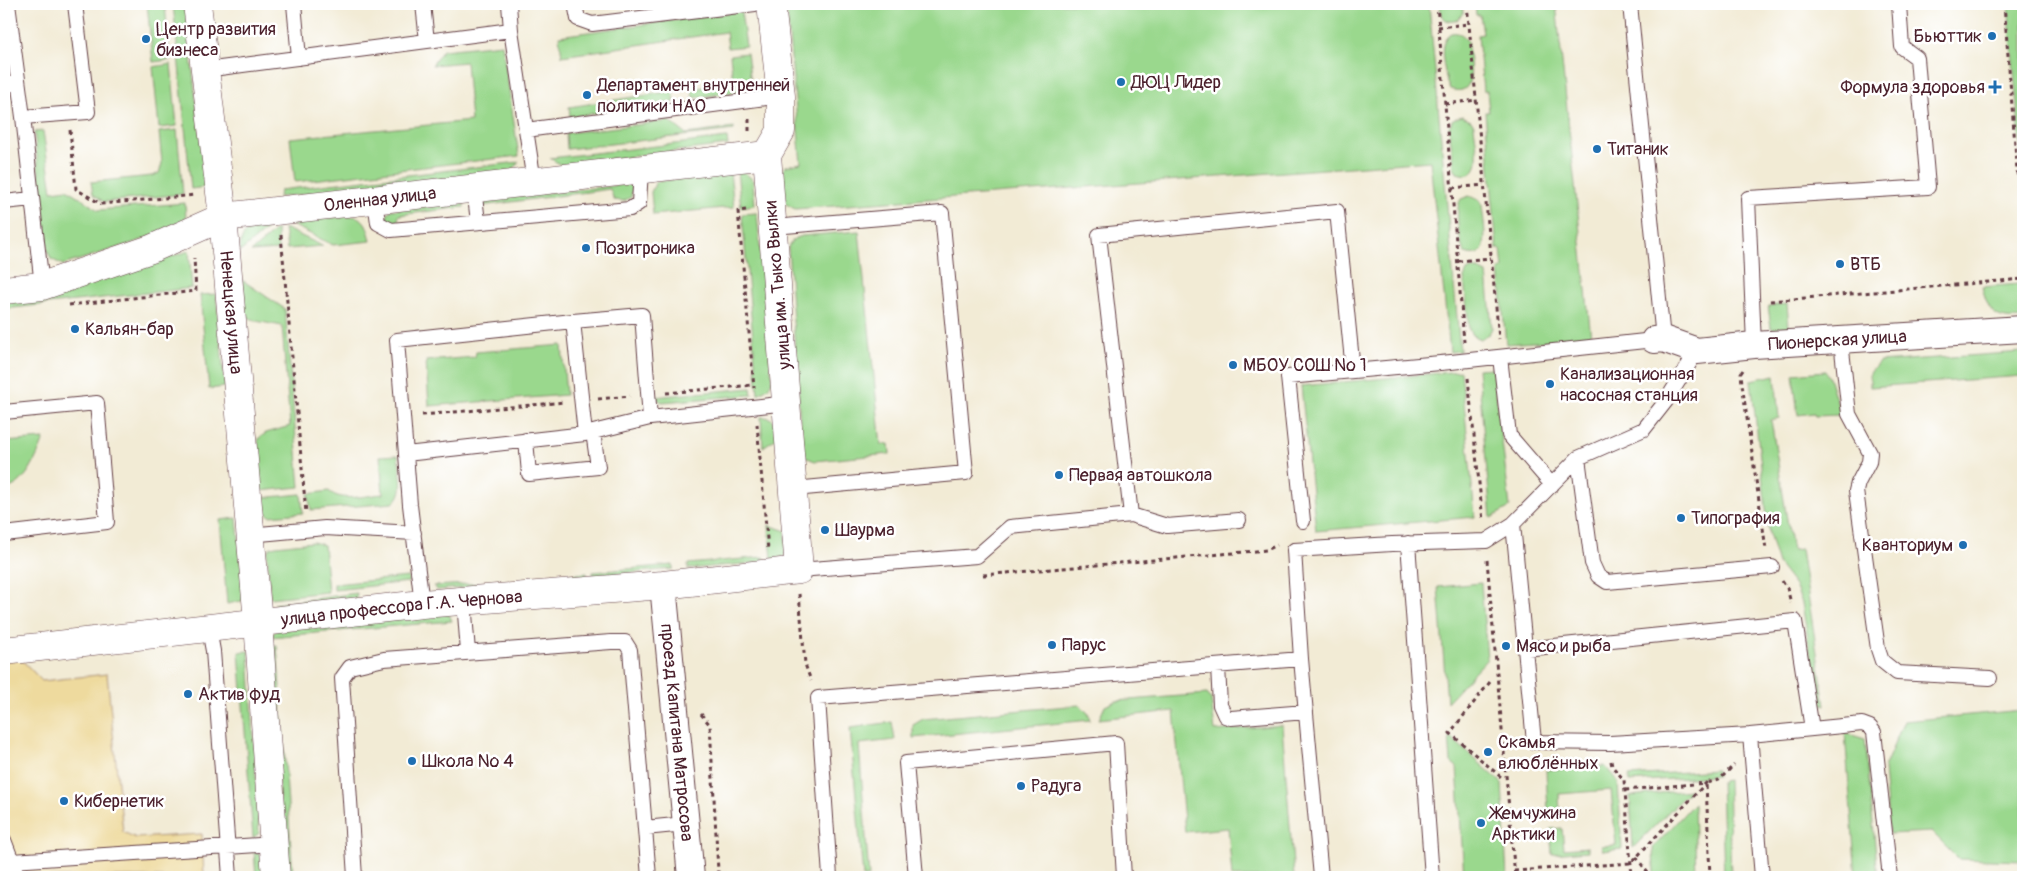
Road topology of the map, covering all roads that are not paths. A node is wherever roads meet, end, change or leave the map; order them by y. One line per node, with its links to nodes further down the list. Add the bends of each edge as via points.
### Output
1 (8, 4): 16 (lane)
2 (75, 4): 19 (lane, via 88,112)
3 (197, 4): 15 (street, Ненецкая улица)
4 (294, 4): 14 (lane)
5 (423, 4): 13 (lane)
6 (509, 4): 12 (lane)
7 (575, 4): 8 (lane, via 578,19 592,24)
8 (755, 4)
9 (771, 4): 18 (street)
10 (1630, 4): 35 (lane)
11 (1899, 4): 38 (lane, via 1902,47 1917,58 1928,186 1748,198 1752,302)
12 (511, 30): 13 (lane); 20 (lane)
13 (428, 41): 14 (lane)
14 (298, 58): 15 (lane)
15 (205, 70): 28 (street, Ненецкая улица)
16 (18, 83): 17 (lane); 19 (lane)
17 (4, 85)
18 (781, 96): 20 (lane); 21 (street, via 781,131)
19 (23, 117): 25 (lane)
20 (526, 130): 23 (lane)
21 (767, 155): 22 (street, Оленная улица); 30 (street, улица им. Тыко Вылки)
22 (641, 170): 23 (street, Оленная улица); 29 (lane, via 639,203 630,209)
23 (534, 182): 24 (street, Оленная улица)
24 (474, 188): 26 (street, Оленная улица); 29 (lane)
25 (32, 200): 27 (lane); 31 (lane)
26 (375, 200): 28 (street, Оленная улица); 29 (lane, via 378,223 392,230)
27 (4, 202)
28 (223, 217): 31 (street, Оленная улица, via 151,249); 56 (street, Ненецкая улица)
29 (478, 222)
30 (773, 227): 41 (street, улица им. Тыко Вылки); 49 (lane, via 942,213 966,473)
31 (42, 286): 32 (street, Оленная улица)
32 (4, 290)
33 (574, 321): 43 (lane, via 642,315); 44 (lane); 46 (lane, via 397,340)
34 (2023, 329): 36 (street, Пионерская улица)
35 (1659, 340): 37 (street, Пионерская улица); 39 (lane)
36 (1841, 341): 38 (street, Пионерская улица); 70 (lane, via 1849,414 1870,453 1856,491 1882,661 1897,673)
37 (1696, 351): 38 (street, Пионерская улица); 47 (lane, via 1666,401 1644,429)
38 (1749, 356)
39 (1500, 357): 40 (lane); 48 (lane, via 1509,435)
40 (1353, 371): 50 (lane, via 1338,211 1099,235); 52 (lane, via 1288,377)
41 (788, 403): 43 (lane); 49 (street, улица им. Тыко Вылки)
42 (4, 412): 55 (lane, via 97,403 107,522)
43 (650, 418): 44 (lane)
44 (589, 433): 45 (lane); 45 (lane, via 598,467 529,474)
45 (526, 440): 46 (lane)
46 (406, 454): 54 (lane)
47 (1578, 458): 48 (lane); 58 (lane, via 1592,564 1598,576 1607,582)
48 (1552, 485): 53 (lane)
49 (794, 489): 59 (street, улица им. Тыко Вылки)
50 (1131, 515): 51 (lane, via 1167,526); 59 (lane, via 1010,527 977,556)
51 (1239, 520)
52 (1303, 522)
53 (1513, 524): 57 (lane, via 1486,541); 65 (lane)
54 (414, 533): 56 (lane, via 325,528); 62 (lane)
55 (4, 534)
56 (249, 535): 63 (street, Ненецкая улица)
57 (1408, 543): 68 (lane, via 1294,550); 90 (lane)
58 (1772, 566)
59 (799, 580): 60 (street, улица профессора Г.А. Чернова)
60 (663, 586): 61 (street, улица профессора Г.А. Чернова); 74 (street, проезд Капитана Матросова)
61 (464, 601): 62 (street, улица профессора Г.А. Чернова); 67 (lane)
62 (422, 604): 63 (street, улица профессора Г.А. Чернова)
63 (258, 622): 64 (street, улица профессора Г.А. Чернова); 77 (street, Ненецкая улица)
64 (208, 629): 66 (street, улица профессора Г.А. Чернова); 78 (lane, via 213,651)
65 (1525, 649): 72 (lane, via 1795,621); 73 (lane, via 1534,742)
66 (4, 651)
67 (468, 652): 75 (lane, via 625,642 630,650); 83 (lane, via 364,663 350,667 342,678)
68 (1301, 659): 69 (lane); 71 (lane)
69 (1218, 666): 71 (lane, via 1220,706 1225,716); 86 (lane, via 818,698)
70 (1990, 678)
71 (1306, 712): 89 (lane)
72 (1812, 729): 73 (lane); 92 (lane, via 1862,724 1874,732)
73 (1750, 741): 91 (lane)
74 (686, 824): 75 (lane); 85 (street, проезд Капитана Матросова)
75 (645, 828): 84 (lane)
76 (4, 840): 79 (lane)
77 (274, 844): 78 (lane); 82 (street, Ненецкая улица)
78 (228, 847): 79 (lane); 81 (lane)
79 (12, 861): 80 (lane)
80 (18, 877)
81 (230, 877)
82 (276, 877)
83 (356, 877)
84 (649, 877)
85 (691, 877)
86 (830, 877)
87 (916, 877): 88 (lane, via 906,763 1116,743)
88 (1124, 877)
89 (1321, 877)
90 (1432, 877)
91 (1762, 877)
92 (1890, 877)

